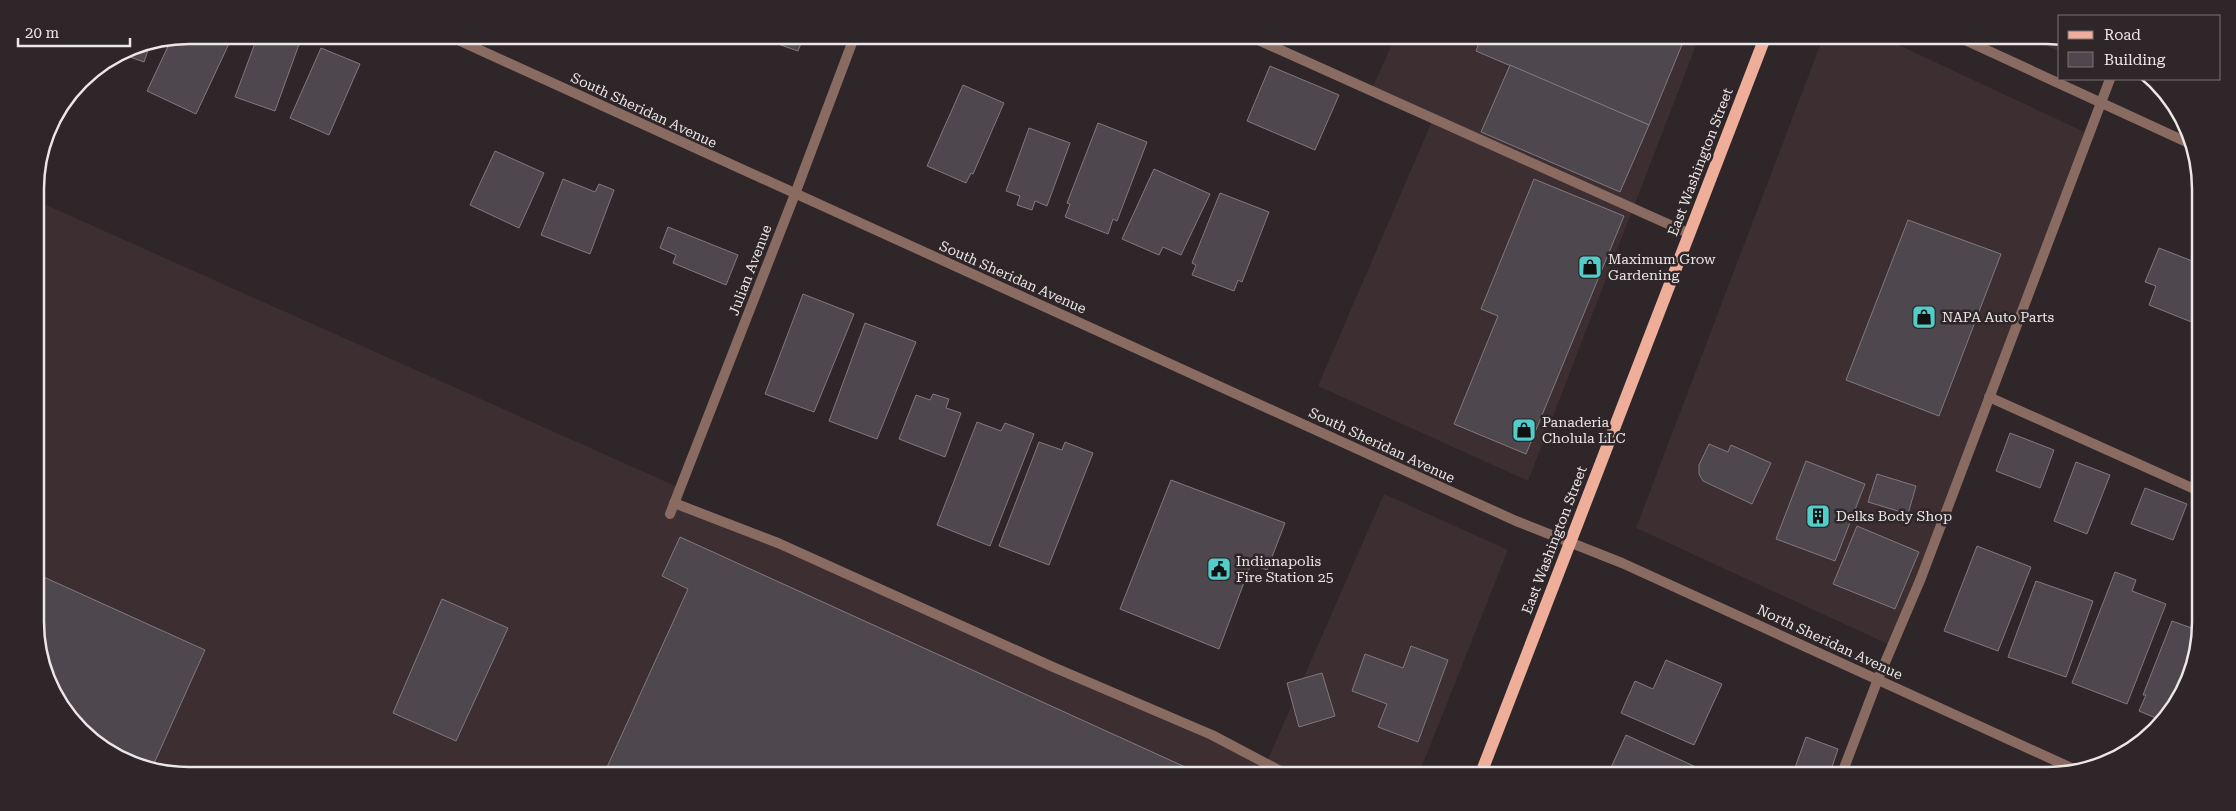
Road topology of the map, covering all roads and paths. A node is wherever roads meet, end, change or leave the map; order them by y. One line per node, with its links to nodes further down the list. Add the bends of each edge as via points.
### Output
1 (467, 44): 9 (street, South Sheridan Avenue)
2 (851, 44): 9 (street, Julian Avenue)
3 (1267, 44): 10 (street)
4 (1762, 44): 10 (main road, East Washington Street)
5 (1974, 44): 7 (street)
6 (2110, 80): 7 (street)
7 (2100, 102): 8 (street); 11 (street)
8 (2184, 141)
9 (795, 194): 13 (street, Julian Avenue); 15 (street, South Sheridan Avenue)
10 (1688, 232): 15 (main road, East Washington Street)
11 (1989, 397): 12 (street); 16 (street, via 1921,578)
12 (2192, 488)
13 (674, 503): 14 (street, Julian Avenue); 18 (street, via 778,544 1053,668 1212,735)
14 (670, 514)
15 (1569, 542): 16 (street, North Sheridan Avenue); 19 (main road, East Washington Street)
16 (1878, 679): 17 (street, North Sheridan Avenue); 20 (street)
17 (2067, 766)
18 (1273, 767)
19 (1483, 767)
20 (1844, 767)

